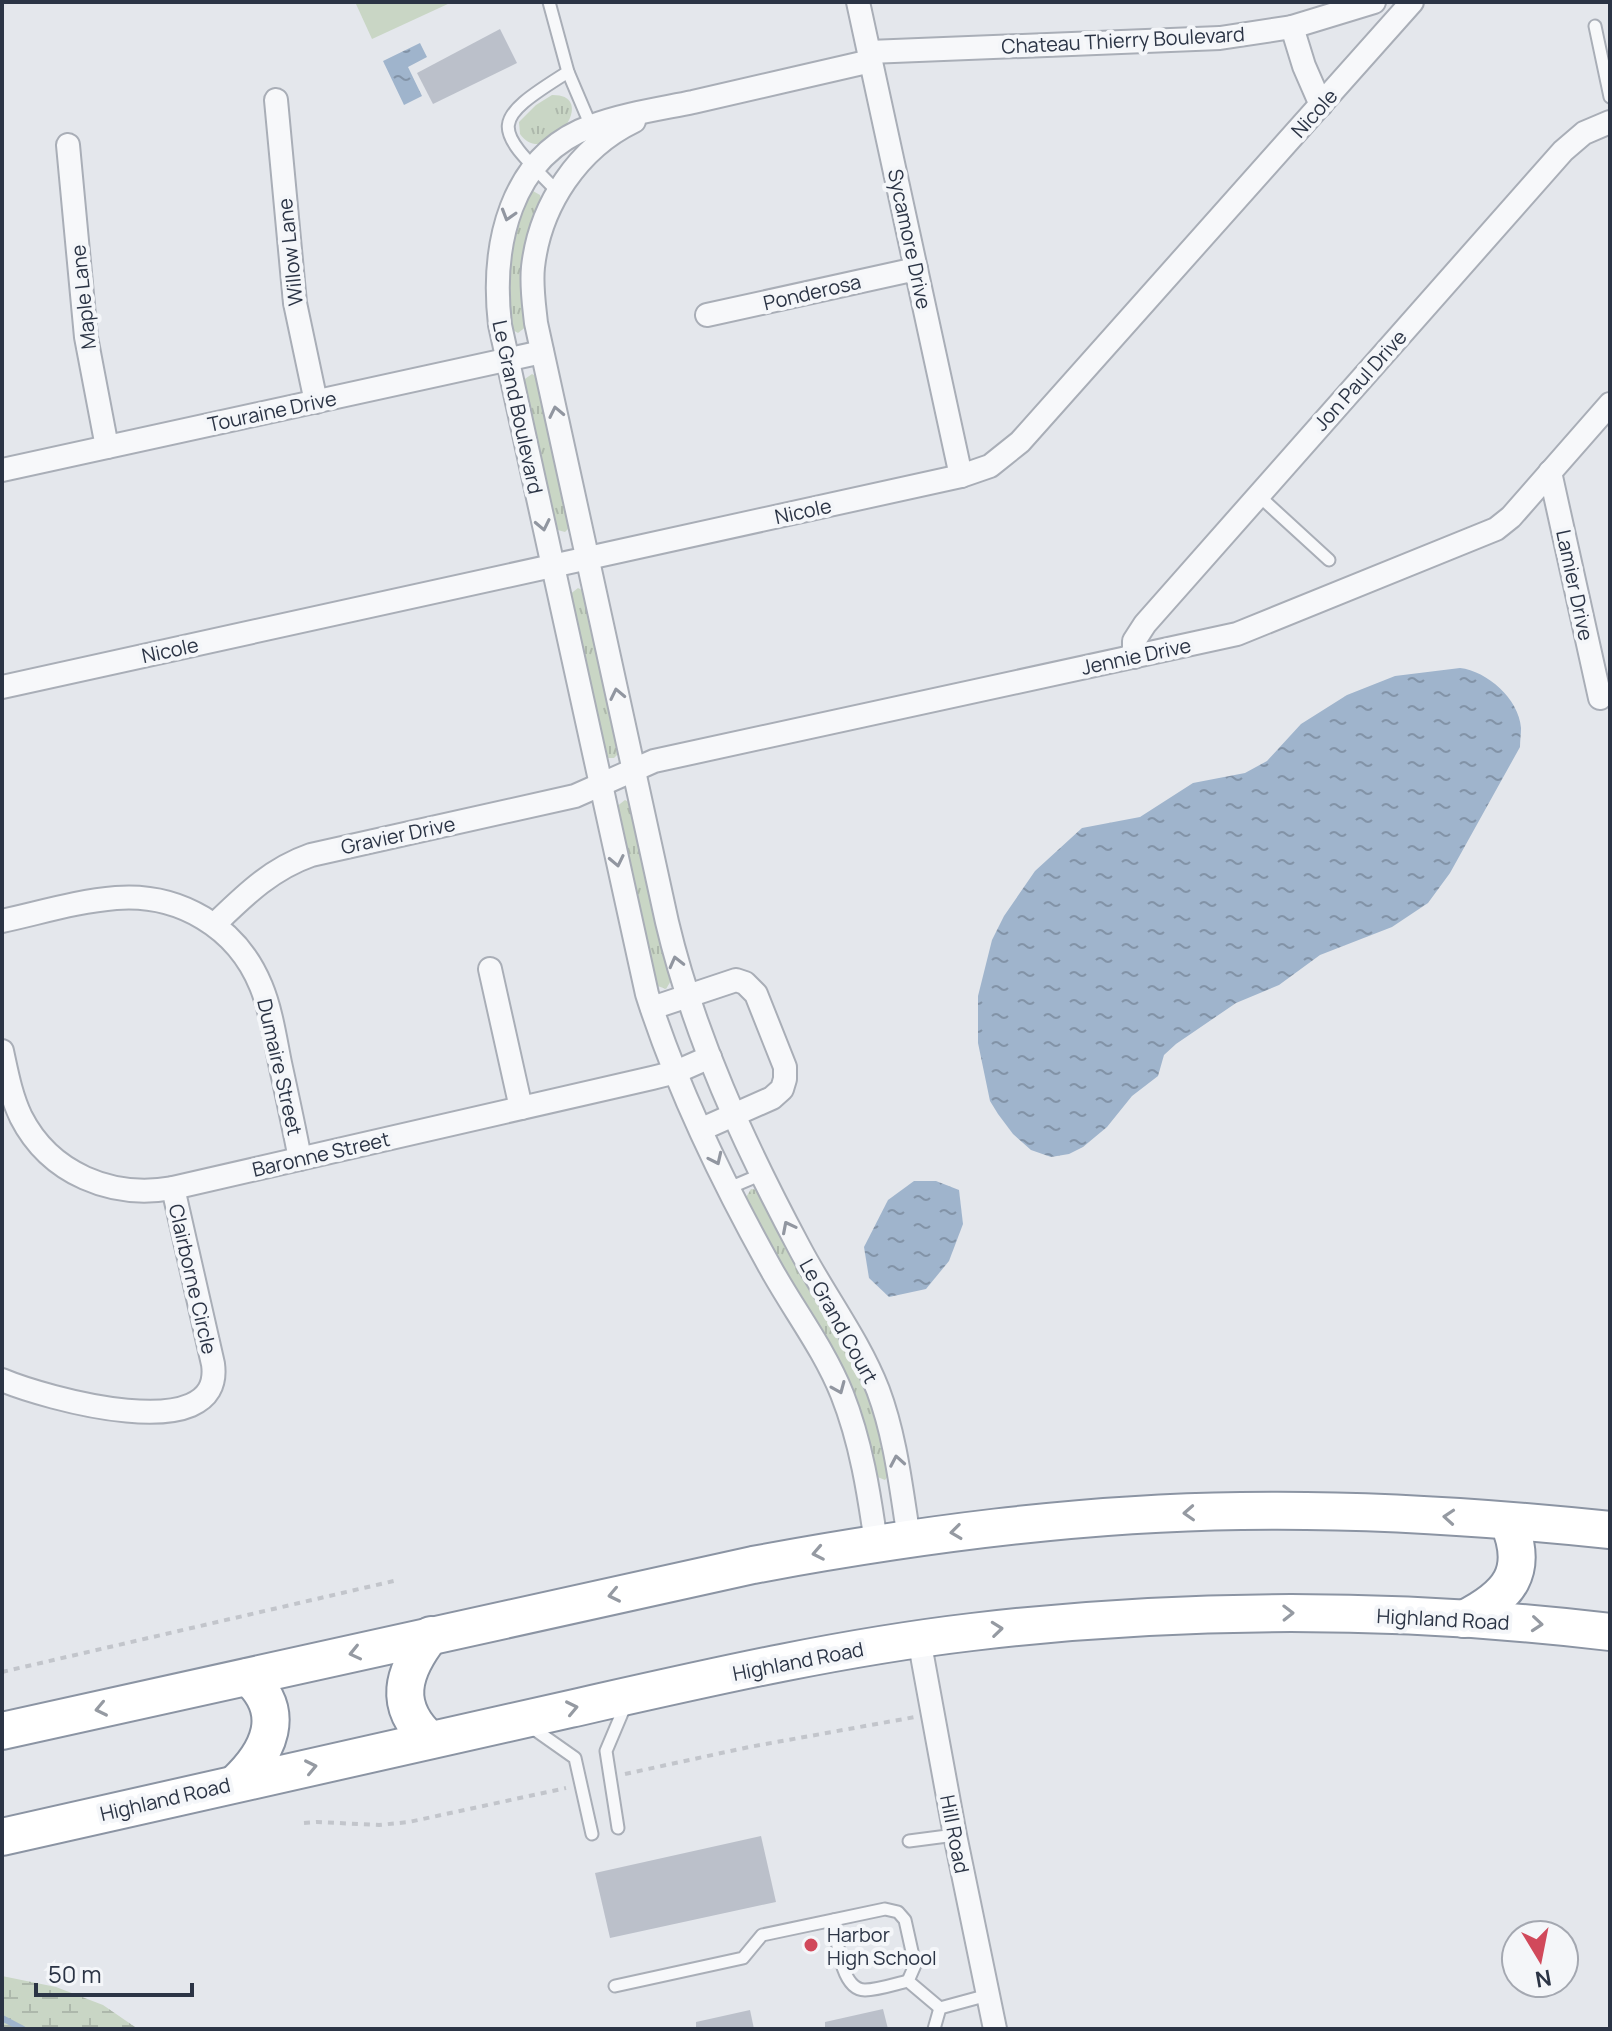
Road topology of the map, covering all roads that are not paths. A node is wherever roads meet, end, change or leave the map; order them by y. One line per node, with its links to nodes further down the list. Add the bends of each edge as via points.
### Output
1 (549, 2): 8 (lane)
2 (858, 2): 7 (street, Sycamore Drive)
3 (1374, 2): 6 (street, Chateau Thierry Boulevard)
4 (1412, 2): 11 (street, Nicole)
5 (1595, 26): 9 (lane)
6 (1292, 27): 7 (street, Chateau Thierry Boulevard, via 1199,39); 11 (street)
7 (870, 57): 12 (street, Le Grand Boulevard); 18 (street, Sycamore Drive)
8 (568, 72): 14 (lane); 16 (lane, via 523,101 509,119 511,142)
9 (1610, 97)
10 (276, 100): 22 (street, Willow Lane, via 295,303)
11 (1321, 105): 27 (street, Nicole, via 1020,442 990,466)
12 (653, 111): 14 (street, Le Grand Boulevard); 17 (street, Le Grand Boulevard, via 588,153)
13 (1610, 122): 28 (street, Jon Paul Drive, via 1569,144)
14 (591, 126): 16 (street, Le Grand Boulevard)
15 (68, 145): 24 (street, Maple Lane, via 86,337)
16 (533, 167): 17 (lane); 21 (street, Le Grand Boulevard, one-way to 21, via 511,203 500,247 498,306)
17 (558, 192): 20 (street, Le Grand Boulevard, via 540,232 533,269)
18 (916, 269): 19 (street, Ponderosa); 27 (street, Sycamore Drive)
19 (707, 315)
20 (542, 352): 21 (street, Touraine Drive); 29 (street, Le Grand Boulevard, one-way to 20)
21 (508, 359): 22 (street, Touraine Drive); 31 (street, Le Grand Boulevard, one-way to 31)
22 (316, 402): 24 (street, Touraine Drive)
23 (1610, 404): 26 (street, Jennie Drive)
24 (107, 447): 25 (street, Touraine Drive)
25 (2, 470)
26 (1550, 472): 32 (street, Jennie Drive, via 1504,524 1488,533 1252,629); 34 (street, Lamier Drive)
27 (961, 476): 29 (street, Nicole)
28 (1258, 495): 30 (lane); 32 (street, Jon Paul Drive, via 1137,634)
29 (587, 558): 31 (street, Nicole); 35 (street, Le Grand Boulevard, one-way to 29)
30 (1329, 560)
31 (552, 566): 33 (street, Nicole); 36 (street, Le Grand Boulevard)
32 (1134, 657): 35 (street, Jennie Drive, via 654,761)
33 (2, 687)
34 (1600, 698)
35 (633, 770): 36 (street, Jennie Drive); 40 (street, Le Grand Court, one-way to 35)
36 (600, 784): 38 (street, Gravier Drive, via 575,796 297,860 265,878); 41 (street, Le Grand Court, one-way to 41)
37 (2, 921): 38 (street, Dumaire Street, via 136,898 184,907)
38 (215, 924): 48 (street, Dumaire Street, via 244,955 263,989)
39 (490, 969): 45 (street)
40 (686, 996): 41 (street); 43 (street, Le Grand Court); 46 (street, via 736,980 758,999 785,1079 772,1098)
41 (652, 1008): 44 (street, Le Grand Court)
42 (2, 1051): 50 (street, Baronne Street, via 21,1117 55,1160 104,1186 137,1191)
43 (710, 1057): 44 (street, Baronne Street); 46 (street, Le Grand Court)
44 (676, 1072): 45 (street, Baronne Street); 47 (street, Le Grand Court)
45 (521, 1108): 48 (street, Baronne Street)
46 (735, 1115): 47 (street); 49 (street, Le Grand Court)
47 (702, 1129): 51 (street, Le Grand Court, one-way to 51)
48 (300, 1159): 50 (street, Baronne Street)
49 (762, 1174): 51 (lane); 55 (street, Le Grand Court, one-way to 49, via 891,1431 875,1384)
50 (173, 1188): 52 (street, Clairborne Circle, via 213,1364 206,1397 181,1409 113,1409 50,1397)
51 (729, 1188): 55 (street, Le Grand Court, one-way to 55, via 841,1392)
52 (2, 1380)
53 (1508, 1521): 54 (highway); 55 (highway, one-way to 55, via 1239,1511 1018,1525); 56 (highway, via 1518,1549 1511,1583 1487,1607)
54 (1610, 1530)
55 (893, 1541): 58 (highway, one-way to 58, via 753,1565)
56 (1464, 1619): 57 (highway, Highland Road, one-way to 57); 59 (highway, Highland Road, one-way to 56, via 1139,1618 1296,1613)
57 (1610, 1632)
58 (431, 1635): 60 (highway, one-way to 60); 64 (highway, via 411,1664 405,1694 412,1720)
59 (919, 1639): 61 (highway, Highland Road); 68 (street, Hill Road)
60 (248, 1677): 63 (highway, one-way to 63); 65 (highway, via 266,1697 271,1723 262,1753)
61 (629, 1696): 62 (highway, Highland Road, one-way to 61); 66 (lane, via 606,1751)
62 (520, 1719): 64 (highway, Highland Road); 67 (lane, via 575,1758)
63 (2, 1731)
64 (430, 1740): 65 (highway, Highland Road, one-way to 64)
65 (236, 1783): 69 (highway, Highland Road)
66 (618, 1828)
67 (592, 1834)
68 (955, 1835): 70 (lane); 74 (street, Hill Road)
69 (2, 1837)
70 (909, 1841)
71 (834, 1920): 72 (lane, via 852,1986 863,1990); 72 (lane, via 885,1909 898,1912 905,1920 915,1965); 73 (lane, via 762,1935 743,1958)
72 (908, 1981): 75 (lane)
73 (615, 1986)
74 (988, 1995): 75 (lane); 77 (street, Hill Road)
75 (940, 2008): 76 (lane)
76 (934, 2029)
77 (995, 2029)

